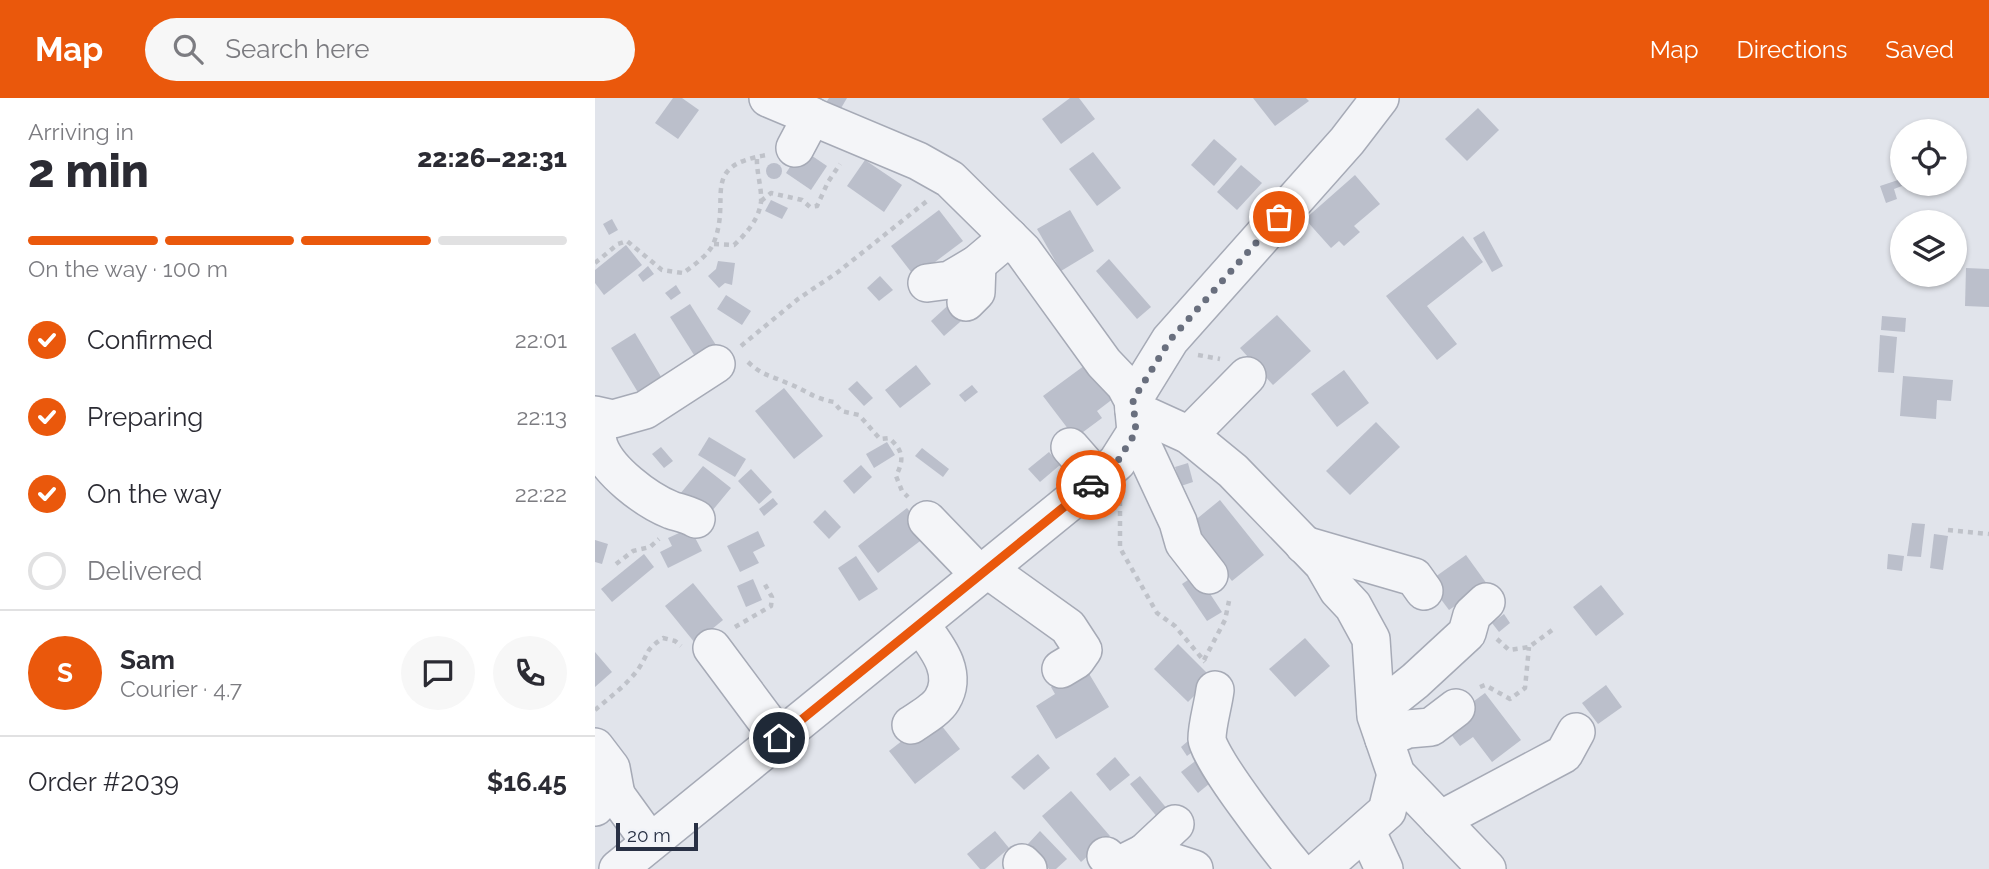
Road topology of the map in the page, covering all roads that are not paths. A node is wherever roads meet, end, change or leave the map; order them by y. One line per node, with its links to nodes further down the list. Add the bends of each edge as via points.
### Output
1 (768, 98): 3 (street)
2 (1380, 98): 14 (street, via 1170,340)
3 (812, 116): 4 (street); 5 (street, via 950,178)
4 (795, 148)
5 (1009, 237): 6 (street); 14 (street, via 1125,385)
6 (977, 264): 7 (street, via 950,280); 8 (street, via 976,292)
7 (927, 283)
8 (966, 302)
9 (724, 358): 11 (street, via 645,410 613,419)
10 (1247, 376): 13 (street)
11 (595, 415)
12 (595, 425): 16 (street, via 599,447 613,471)
13 (1189, 435): 14 (street); 18 (street, via 1233,471)
14 (1124, 437): 15 (street); 19 (street); 20 (street, via 1178,522 1184,543)
15 (1070, 447)
16 (684, 515)
17 (927, 520): 19 (street)
18 (1304, 545): 21 (street, via 1414,577); 29 (street, via 1353,606 1371,639)
19 (983, 572): 23 (street); 25 (street, via 1068,627 1083,650)
20 (1209, 575)
21 (1424, 591)
22 (1486, 602): 29 (street, via 1472,615 1467,633 1415,681)
23 (920, 624): 28 (street, via 943,655 949,684 941,702); 31 (street)
24 (712, 648): 31 (street)
25 (1061, 669)
26 (1209, 676): 42 (street, via 1207,741 1217,762)
27 (1456, 708): 29 (street, via 1431,727)
28 (911, 725)
29 (1380, 725): 33 (street)
30 (1576, 732): 35 (street, via 1564,754)
31 (779, 738): 40 (street)
32 (595, 747): 34 (street, via 611,768)
33 (1396, 774): 35 (street); 37 (street, via 1387,811)
34 (606, 801): 40 (street)
35 (1440, 820): 45 (street)
36 (1175, 824): 38 (street)
37 (1366, 830): 43 (street); 44 (street)
38 (1144, 853): 39 (street, via 1114,864); 41 (street)
39 (1106, 856)
40 (642, 857)
41 (1194, 869)
42 (1296, 869)
43 (1321, 869)
44 (1384, 869)
45 (1487, 869)

